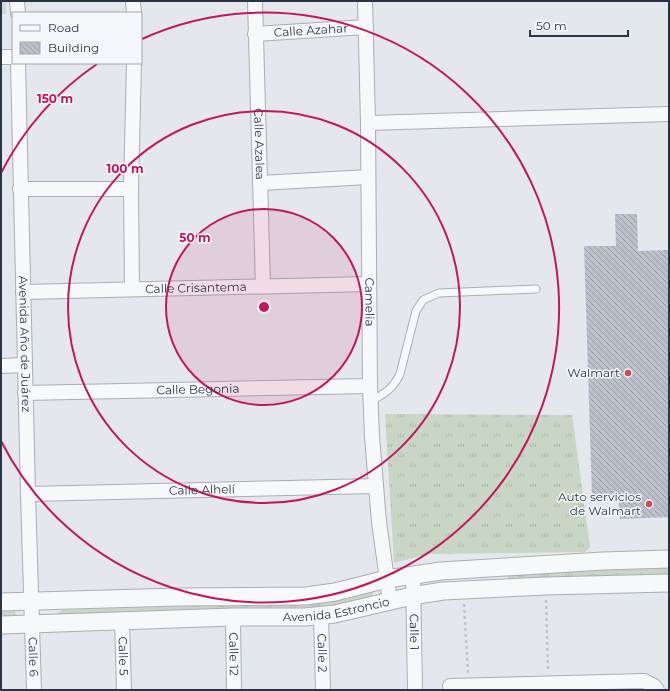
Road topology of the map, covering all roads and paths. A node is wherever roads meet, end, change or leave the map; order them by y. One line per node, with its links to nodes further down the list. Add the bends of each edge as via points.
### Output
1 (17, 1): 5 (street)
2 (133, 1): 6 (street)
3 (254, 1): 8 (street, Calle Azalea)
4 (365, 1): 7 (street, Camelia)
5 (18, 12)
6 (134, 12)
7 (366, 27): 8 (street, Calle Azahar); 14 (street, Camelia)
8 (255, 34): 16 (street, Calle Azalea)
9 (1, 57): 10 (street)
10 (12, 57)
11 (18, 64): 18 (street, Avenida Año de Juárez)
12 (134, 64): 17 (street)
13 (669, 114): 14 (street)
14 (368, 123): 15 (street, Camelia)
15 (368, 177): 16 (street); 19 (street, Camelia)
16 (260, 183): 20 (street, Calle Azalea)
17 (130, 188): 18 (street); 21 (street)
18 (20, 189): 23 (street, Avenida Año de Juárez)
19 (369, 284): 20 (street, Calle Crisantema); 26 (street, Camelia)
20 (263, 286): 21 (street, Calle Crisantema)
21 (132, 289): 23 (street, Calle Crisantema)
22 (536, 289): 28 (lane, via 439,293 423,300 416,311 396,384)
23 (23, 292): 24 (street, Avenida Año de Juárez)
24 (25, 365): 25 (street); 27 (street, Avenida Año de Juárez)
25 (1, 366)
26 (370, 386): 27 (street, Calle Begonia); 28 (street, Camelia)
27 (25, 393): 30 (street, Avenida Año de Juárez)
28 (371, 402): 29 (street, Camelia)
29 (376, 486): 30 (street, Calle Alhelí); 33 (street, Camelia)
30 (28, 494): 38 (street, Avenida Año de Juárez)
31 (669, 560): 32 (street, Avenida Estroncio, via 588,562)
32 (412, 575): 33 (street, Avenida Estroncio); 37 (street, Calle 1)
33 (387, 579): 38 (street, Avenida Estroncio, via 336,592 306,596); 39 (street, Camelia)
34 (669, 583): 35 (street, Avenida Estroncio)
35 (546, 586): 36 (street, Avenida Estroncio); 46 (path)
36 (464, 589): 37 (street, Avenida Estroncio); 49 (path)
37 (412, 596): 39 (street, Avenida Estroncio); 56 (street, Calle 1)
38 (32, 601): 40 (street, Avenida Estroncio); 44 (street, Avenida Año de Juárez)
39 (390, 601): 41 (street, Avenida Estroncio)
40 (1, 602)
41 (321, 616): 42 (street, Avenida Estroncio); 55 (street, Calle 2)
42 (233, 617): 43 (street, Avenida Estroncio); 54 (street, Calle 12)
43 (122, 622): 44 (street, Avenida Estroncio); 53 (street, Calle 5)
44 (32, 624): 45 (street, Avenida Estroncio); 52 (street, Calle 6)
45 (1, 625)
46 (548, 682): 47 (street); 50 (street)
47 (618, 685): 51 (street, via 644,680)
48 (450, 686): 49 (street)
49 (469, 686): 50 (street)
50 (506, 687)
51 (655, 688)
52 (34, 690)
53 (124, 690)
54 (234, 690)
55 (323, 690)
56 (415, 690)

